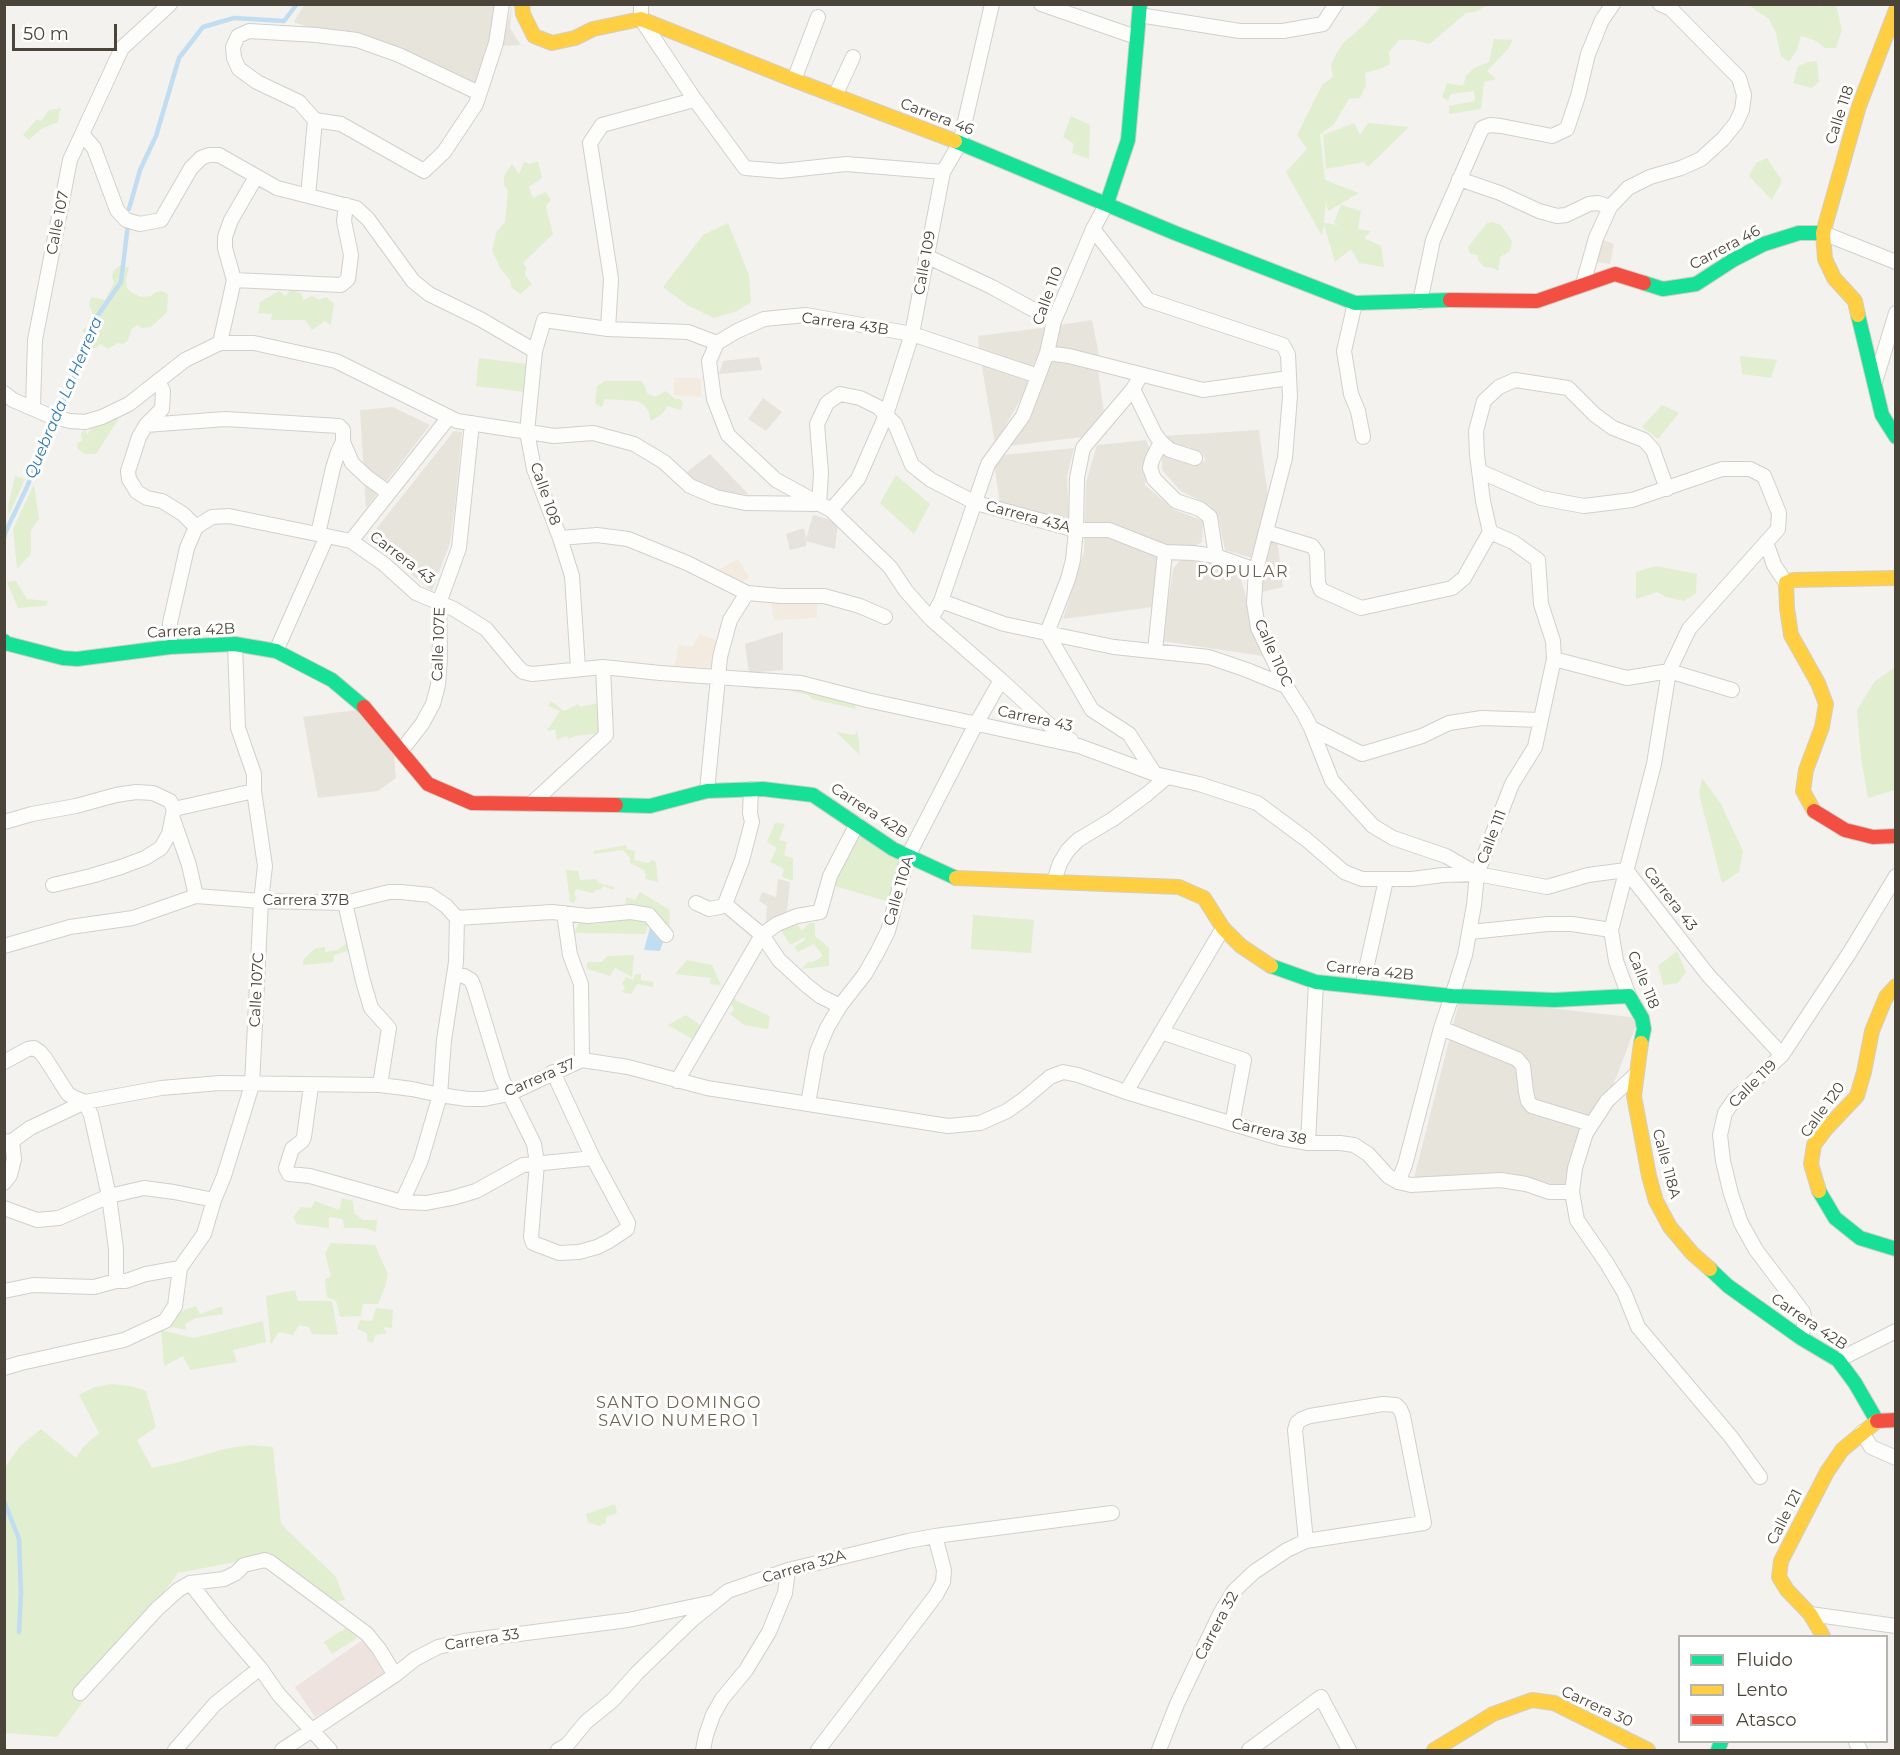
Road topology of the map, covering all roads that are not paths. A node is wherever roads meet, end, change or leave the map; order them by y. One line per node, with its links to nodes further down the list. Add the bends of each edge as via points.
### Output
1 (170, 4): 21 (street, Calle 107, via 122,48)
2 (502, 4): 17 (street, via 495,44)
3 (522, 4): 13 (street, via 534,36 552,44 593,29)
4 (640, 4): 13 (street)
5 (992, 4): 22 (street, Calle 109)
6 (1041, 4): 14 (street)
7 (1336, 4): 10 (street, via 1323,24 1283,31 1240,31)
8 (1613, 4): 25 (street, via 1588,54 1567,129 1552,136 1490,125 1482,128)
9 (1660, 4): 29 (street, via 1671,9 1739,78 1744,95 1742,110 1723,139 1701,159 1628,188)
10 (1140, 10): 14 (street, Calle 110)
11 (1896, 10): 31 (street, Calle 118, via 1859,106)
12 (818, 17): 16 (street)
13 (641, 19): 16 (street, Carrera 46); 19 (street)
14 (1136, 37): 27 (street, Calle 110, via 1128,140)
15 (853, 57): 18 (street)
16 (794, 80): 18 (street, Carrera 46)
17 (479, 93): 20 (street, via 476,104 444,152 424,171 340,124); 20 (street, via 357,40 249,31 238,36 233,47 239,69 299,102)
18 (836, 96): 22 (street, Carrera 46)
19 (694, 100): 23 (street, via 744,168 781,171 846,164); 40 (street, via 602,125 590,143 611,279)
20 (315, 120): 26 (street)
21 (83, 135): 24 (street, via 94,148 117,210 126,220 140,224 161,220 191,168 209,155 219,155); 53 (street, Calle 107, via 70,160 35,340)
22 (960, 143): 23 (street, Calle 109); 27 (street, Carrera 46)
23 (943, 172): 32 (street, Calle 109)
24 (256, 177): 26 (street); 34 (street, via 225,237)
25 (1459, 179): 29 (street, via 1557,216 1588,204); 36 (street, via 1433,240)
26 (308, 196): 28 (street)
27 (1107, 203): 30 (street, Calle 110); 37 (street, Carrera 46)
28 (346, 205): 34 (street, via 344,221 351,255 348,279 341,285); 44 (street, via 368,219 413,281 429,294)
29 (1610, 207): 35 (street)
30 (1093, 229): 39 (street, Calle 110); 48 (street, Calle 110C, via 1148,300 1283,345 1288,355)
31 (1823, 233): 33 (street, Carrera 46); 35 (street, Carrera 46, via 1799,233 1764,244 1696,284 1663,289 1615,274); 50 (street, via 1825,259 1834,278 1855,301)
32 (926, 256): 39 (street); 41 (street, Calle 109)
33 (1896, 262)
34 (234, 280): 42 (street)
35 (1583, 284): 36 (street, Carrera 46, via 1537,301)
36 (1420, 302): 37 (street, Carrera 46)
37 (1355, 303): 59 (street, via 1344,351)
38 (1896, 314): 50 (street)
39 (1054, 321): 45 (street, Calle 110)
40 (608, 329): 43 (street, via 688,332); 44 (street, Calle 108, via 544,320)
41 (912, 334): 43 (street, Carrera 43B, via 806,315 764,319); 47 (street, Carrera 43B); 54 (street, Calle 109)
42 (220, 343): 49 (street, via 185,360); 55 (street, via 254,343 336,361)
43 (717, 343): 68 (street, via 709,361 714,399 728,435 776,480)
44 (535, 351): 58 (street, Calle 108)
45 (1047, 353): 46 (street); 47 (street, Calle 110)
46 (1141, 375): 48 (street, via 1203,390); 51 (street)
47 (1038, 376): 67 (street, Calle 110, via 1023,416 987,464)
48 (1289, 378): 71 (street, Calle 110C, via 1285,458)
49 (158, 381): 53 (street, via 129,404 85,422); 57 (street, via 163,391 162,409)
50 (1875, 382): 60 (street, via 1882,414)
51 (1132, 388): 62 (street); 70 (street, via 1083,448 1077,478)
52 (4, 393): 53 (street)
53 (33, 408)
54 (886, 415): 67 (street, Carrera 43A, via 895,424 912,465 931,480); 68 (street, Calle 109, via 858,479); 68 (street, Carrera 43A, via 860,398 840,394 828,403 817,424)
55 (449, 417): 56 (street); 66 (street)
56 (472, 423): 58 (street); 84 (street, Calle 107E, via 459,549)
57 (146, 425): 61 (street, via 225,419 339,426); 69 (street, via 131,460 129,479 137,492 162,501)
58 (527, 432): 68 (street, via 554,436 593,433 634,444 664,462 690,486 716,497 745,503); 74 (street, Calle 108, via 534,469)
59 (1363, 437)
60 (1896, 437)
61 (343, 442): 66 (street, via 352,463); 73 (street, via 333,468)
62 (1161, 442): 63 (street, via 1170,450); 78 (street, via 1150,468 1154,479 1176,501 1210,517)
63 (1194, 458)
64 (1479, 471): 65 (street, via 1541,498 1584,506 1632,500); 65 (street, via 1476,431 1484,401 1498,387 1515,380 1568,388 1613,428 1644,441 1653,450); 72 (street)
65 (1667, 489): 76 (street, Calle 118, via 1722,469 1750,469 1764,476 1779,513 1778,529)
66 (389, 493): 75 (street)
67 (976, 502): 70 (street, Carrera 43A); 83 (street, Calle 110)
68 (825, 507): 86 (street, via 890,567)
69 (196, 527): 73 (street, Carrera 43, via 212,517 229,516); 90 (street, via 187,548 170,623)
70 (1076, 530): 77 (street, Carrera 43A, via 1109,530); 87 (street, via 1068,579)
71 (1266, 532): 72 (street, via 1312,546 1317,553 1318,583 1322,590 1361,608 1452,588 1464,578); 79 (street, Calle 110C)
72 (1490, 532): 93 (street, Calle 111, via 1538,560 1541,604 1554,641)
73 (323, 535): 75 (street, Carrera 43); 91 (street)
74 (560, 538): 82 (street, via 597,535 628,539); 95 (street, Calle 108, via 572,576)
75 (351, 541): 84 (street, Carrera 43, via 416,593)
76 (1766, 542): 81 (street); 96 (street, Calle 118, via 1689,629)
77 (1165, 552): 78 (street, Carrera 43A); 92 (street)
78 (1216, 556): 79 (street, Carrera 43A)
79 (1256, 570): 99 (street, Calle 110C, via 1254,603 1258,628)
80 (1896, 578): 81 (street)
81 (1786, 583): 114 (street, via 1791,635 1826,704 1803,791 1812,809 1845,831 1874,837)
82 (747, 593): 85 (street, via 825,596); 97 (street, via 730,620)
83 (941, 601): 86 (street, Calle 110); 87 (street, via 1005,624)
84 (439, 603): 95 (street, Carrera 43, via 486,629 523,672 542,674); 105 (street, Calle 107E, via 438,685 422,724)
85 (885, 617)
86 (931, 619): 98 (street)
87 (1047, 633): 92 (street); 106 (street, via 1092,710 1129,734)
88 (5, 642): 90 (street, Carrera 42B, via 77,659)
89 (235, 644): 90 (street, Carrera 42B); 91 (street, Carrera 42B); 108 (street, Calle 107C, via 238,728 254,774)
90 (170, 647)
91 (276, 651): 105 (street, Carrera 42B, via 332,680 369,711)
92 (1155, 651): 99 (street, via 1209,657)
93 (1554, 659): 96 (street, via 1627,678); 101 (street, Calle 111)
94 (603, 667): 95 (street, Carrera 43); 97 (street, Carrera 43); 110 (street, via 606,735)
95 (578, 669)
96 (1669, 670): 100 (street); 116 (street, Calle 118, via 1654,764)
97 (719, 678): 102 (street, Carrera 43, via 801,683); 109 (street)
98 (1001, 680): 102 (street, Calle 110A); 104 (street, via 1055,730)
99 (1286, 686): 103 (street, Calle 110C)
100 (1732, 690)
101 (1541, 720): 103 (street, via 1482,718 1449,723 1422,736 1362,753); 117 (street, Calle 111, via 1535,747 1512,784)
102 (976, 724): 104 (street, Carrera 43); 115 (street, Calle 110A)
103 (1311, 728): 117 (street, Calle 110C, via 1332,781 1373,826 1393,838 1446,856)
104 (1079, 746): 106 (street, Carrera 43)
105 (401, 751): 110 (street, Carrera 42B, via 428,784 472,804)
106 (1161, 775): 119 (street, Carrera 43, via 1257,802 1344,872 1362,879); 120 (street, via 1147,794 1078,840 1060,863)
107 (751, 789): 109 (street, Carrera 42B); 113 (street, Carrera 42B, via 813,795); 126 (street, via 752,822)
108 (254, 791): 111 (street); 123 (street, Calle 107C, via 265,866)
109 (707, 791): 110 (street, Carrera 42B, via 650,806)
110 (531, 804)
111 (173, 814): 112 (street, via 170,801 153,793 136,792); 121 (street, via 161,849 91,876); 122 (street)
112 (4, 822)
113 (857, 824): 115 (street, Carrera 42B); 133 (street, via 830,876 820,912 797,916)
114 (1896, 836)
115 (908, 856): 120 (street, Carrera 42B, via 953,878); 141 (street, Calle 110A, via 888,931 865,974)
116 (1626, 870): 117 (street, Carrera 43, via 1588,875 1547,887); 130 (street, Calle 118); 144 (street, Carrera 43, via 1708,975)
117 (1477, 874): 119 (street, Carrera 43); 131 (street, Calle 111)
118 (1896, 876): 144 (street, Calle 119)
119 (1386, 880): 138 (street)
120 (1054, 881): 129 (street, Carrera 42B, via 1179,887 1204,898)
121 (53, 885)
122 (196, 896): 123 (street, Carrera 37B); 134 (street, Carrera 37B, via 134,918 70,927)
123 (261, 901): 124 (street, Carrera 37B); 150 (street, Calle 107C)
124 (345, 903): 128 (street, Carrera 37B, via 389,892 430,895); 151 (street, via 371,1008 389,1028)
125 (696, 903): 126 (street, via 709,909)
126 (725, 904): 133 (street)
127 (564, 913): 128 (street); 132 (street, via 649,915); 145 (street, via 570,955 581,984)
128 (457, 918): 135 (street)
129 (1223, 928): 136 (street, Carrera 42B, via 1267,964); 143 (street)
130 (1611, 930): 131 (street, via 1548,924); 140 (street, Calle 118, via 1616,961)
131 (1470, 932): 139 (street, Calle 111)
132 (666, 935)
133 (762, 935): 141 (street, via 779,960 798,978); 149 (street)
134 (4, 946)
135 (454, 975): 154 (street, via 471,980); 155 (street)
136 (1316, 982): 138 (street, Carrera 42B); 162 (street)
137 (1896, 986): 172 (street, Calle 120, via 1886,997 1872,1031 1857,1096 1814,1145 1811,1164 1818,1189 1835,1218 1860,1238)
138 (1362, 987): 139 (street, Carrera 42B)
139 (1452, 996): 140 (street, Carrera 42B, via 1554,1000); 142 (street, Calle 111)
140 (1629, 996): 148 (street, Calle 118, via 1644,1029)
141 (840, 1006): 157 (street, Calle 110A, via 817,1052)
142 (1441, 1028): 160 (street, via 1517,1059 1523,1066 1532,1106); 165 (street, Calle 111)
143 (1161, 1032): 153 (street); 159 (street, via 1244,1060)
144 (1782, 1055): 178 (street, Calle 119, via 1734,1100 1725,1113 1720,1135 1741,1223 1756,1250 1803,1312)
145 (582, 1060): 147 (street, Carrera 37); 149 (street, Carrera 37, via 628,1067)
146 (4, 1062): 156 (street, via 34,1048 68,1094)
147 (553, 1072): 154 (street, Carrera 37); 163 (street)
148 (1636, 1074): 160 (street, via 1607,1101); 173 (street, Calle 118A, via 1634,1096 1656,1201 1670,1227)
149 (677, 1081): 157 (street, Carrera 37)
150 (252, 1085): 152 (street, Carrera 37); 156 (street, Carrera 37, via 220,1083 161,1088); 169 (street, Calle 107C)
151 (380, 1085): 152 (street, Carrera 37); 155 (street, Carrera 37)
152 (311, 1086): 170 (street, via 304,1137 292,1149 287,1173)
153 (1126, 1092): 158 (street, Carrera 38, via 1064,1072 1050,1077); 159 (street, Carrera 38)
154 (509, 1094): 155 (street, Carrera 37, via 484,1099); 164 (street, via 534,1144)
155 (440, 1095): 170 (street, via 421,1160)
156 (85, 1102): 161 (street, Carrera 37); 168 (street)
157 (808, 1104): 158 (street, Carrera 37, via 948,1126 980,1123)
158 (1007, 1111)
159 (1232, 1124): 162 (street, Carrera 38)
160 (1591, 1124): 167 (street, via 1575,1168)
161 (8, 1141): 166 (street, via 14,1159)
162 (1308, 1143): 165 (street, Carrera 38, via 1354,1145)
163 (593, 1158): 164 (street); 164 (street, via 628,1224 621,1234 597,1247 579,1251 559,1252 533,1243)
164 (537, 1163): 170 (street, via 523,1165 476,1191 452,1198)
165 (1398, 1182): 167 (street, via 1411,1185 1502,1180 1549,1192)
166 (4, 1183)
167 (1572, 1192): 185 (street, via 1577,1220 1624,1292 1638,1327)
168 (109, 1196): 169 (street, via 144,1188); 171 (street, via 59,1218 37,1220); 175 (street)
169 (214, 1200): 174 (street, Calle 107C, via 204,1234)
170 (402, 1202)
171 (4, 1208)
172 (1896, 1249)
173 (1692, 1253): 178 (street, Carrera 42B, via 1728,1286)
174 (180, 1268): 175 (street); 180 (street, Calle 107C, via 175,1306 165,1321 124,1340)
175 (116, 1281): 176 (street, via 94,1287 33,1285)
176 (4, 1291)
177 (1896, 1331): 179 (street)
178 (1801, 1338): 179 (street, Carrera 42B)
179 (1838, 1360): 182 (street, Carrera 42B)
180 (4, 1368)
181 (1896, 1420): 182 (street)
182 (1877, 1421): 183 (street, Calle 121)
183 (1862, 1432): 184 (street, via 1871,1447); 192 (street, Calle 121, via 1842,1450 1827,1472 1780,1561 1779,1577)
184 (1896, 1458)
185 (1760, 1477)
186 (1112, 1513): 187 (street, Carrera 32A)
187 (935, 1536): 189 (street, Carrera 32A); 204 (street, via 944,1570 936,1596)
188 (1306, 1541): 188 (street, Carrera 32, via 1297,1424 1310,1416 1396,1405 1403,1416 1424,1522); 205 (street, Carrera 32, via 1254,1572 1234,1591 1177,1704)
189 (788, 1570): 191 (street, Carrera 32A, via 728,1591); 203 (street, via 785,1593 769,1632 717,1707)
190 (190, 1583): 195 (street); 196 (street, via 224,1579 244,1565 270,1562 367,1634); 197 (street, via 157,1609)
191 (711, 1603): 196 (street, Carrera 33, via 628,1620 455,1643 430,1651); 202 (street, Carrera 32A)
192 (1810, 1614): 193 (street); 194 (street, Calle 121)
193 (1896, 1626)
194 (1823, 1635)
195 (260, 1668): 198 (street, via 279,1695); 199 (street, via 215,1704)
196 (394, 1675): 198 (street, Carrera 33)
197 (80, 1693)
198 (312, 1729): 200 (street, Carrera 33); 201 (street)
199 (175, 1750)
200 (282, 1750)
201 (330, 1750)
202 (558, 1750)
203 (703, 1750)
204 (818, 1750)
205 (1159, 1750)
206 (1249, 1750): 207 (street, via 1320,1697)
207 (1349, 1750)
208 (1434, 1750): 209 (street, Carrera 30, via 1492,1714 1532,1700 1554,1703)
209 (1648, 1750)

